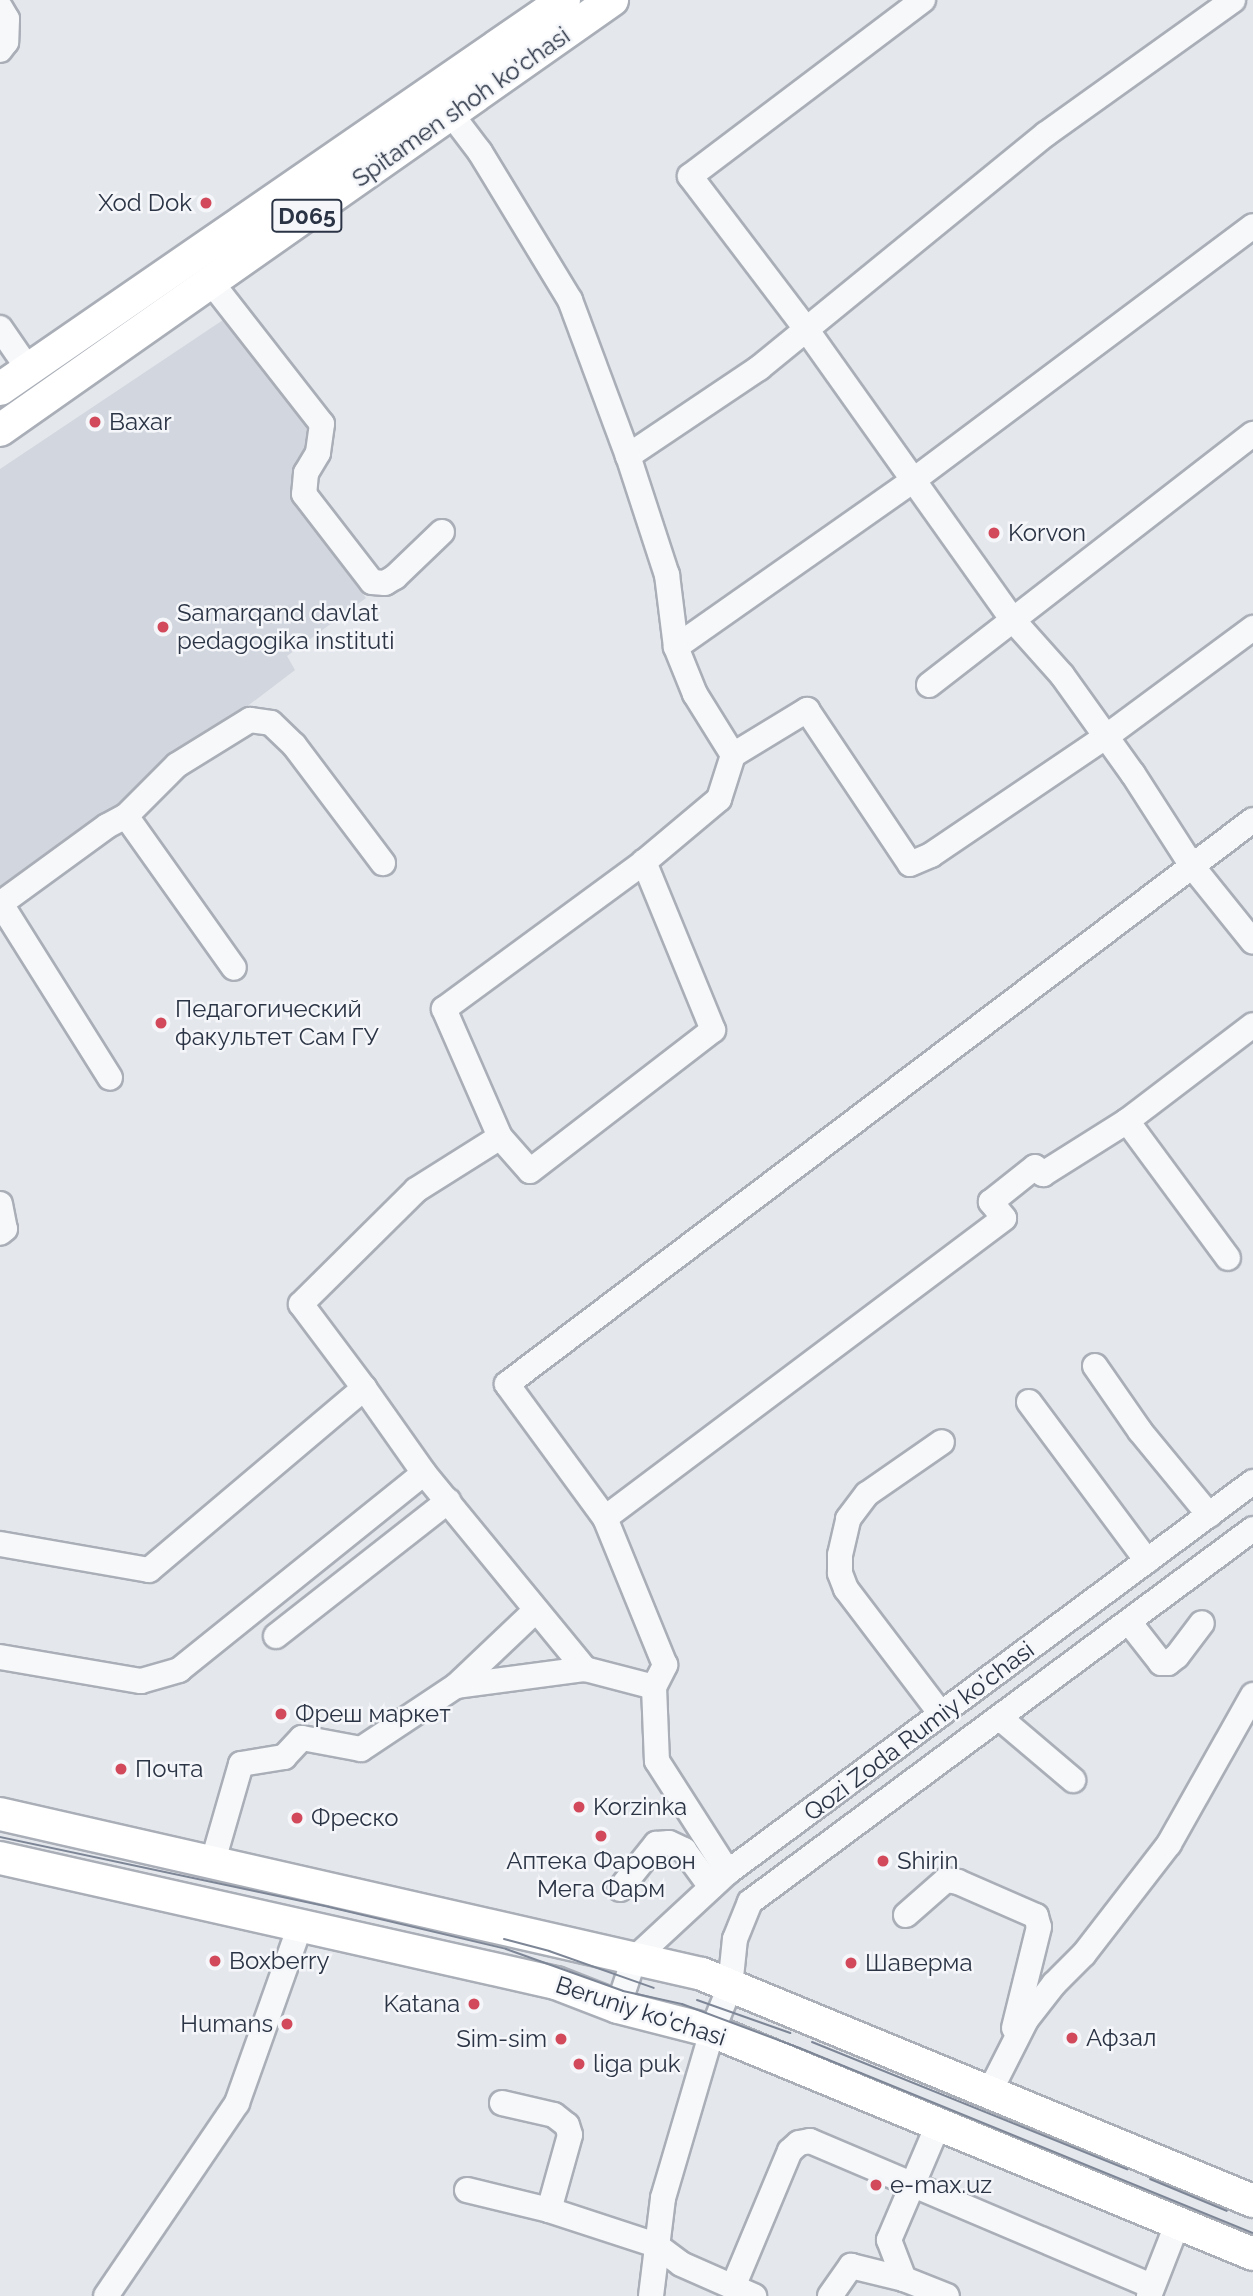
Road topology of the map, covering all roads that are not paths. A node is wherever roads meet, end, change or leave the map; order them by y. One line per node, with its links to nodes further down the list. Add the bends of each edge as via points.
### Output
1 (564, 0): 12 (main road, Spitamen shoh ko'chasi / D065)
2 (612, 0): 7 (main road, Spitamen shoh ko'chasi / D065)
3 (923, 0): 11 (street, via 690,176)
4 (1233, 0): 11 (street, via 1046,134)
5 (0, 7): 6 (street, via 7,19 6,42)
6 (0, 50)
7 (451, 114): 9 (main road, Spitamen shoh ko'chasi / D065); 16 (street, via 480,152 570,300)
8 (1253, 226): 17 (street)
9 (211, 282): 14 (main road, Spitamen shoh ko'chasi / D065); 18 (street, via 323,424 318,453 306,473 304,494 372,582 384,583 395,577)
10 (0, 328): 12 (street)
11 (806, 329): 16 (street, via 759,368); 17 (street)
12 (29, 370): 13 (main road, Spitamen shoh ko'chasi / D065)
13 (0, 389)
14 (0, 430)
15 (1253, 434): 19 (street)
16 (628, 456): 21 (street, via 667,575)
17 (915, 479): 19 (street); 21 (street)
18 (442, 533)
19 (1012, 619): 22 (street); 23 (street, via 1062,675)
20 (1253, 628): 23 (street)
21 (676, 647): 24 (street, via 695,694)
22 (929, 685)
23 (1107, 736): 24 (street, via 931,855 910,864 807,710); 29 (street)
24 (733, 755): 27 (street, via 719,799)
25 (126, 816): 28 (street, via 177,765 250,720 271,723 294,746); 30 (street); 32 (street)
26 (1253, 820): 29 (street)
27 (644, 862): 36 (street, via 444,1009); 36 (street, via 713,1030 530,1171)
28 (383, 863)
29 (1192, 866): 31 (street); 48 (street, via 507,1384)
30 (1, 904): 34 (street)
31 (1253, 942)
32 (234, 968)
33 (1253, 1025): 35 (street)
34 (110, 1078)
35 (1127, 1121): 39 (street); 48 (street, via 1043,1174 1035,1167 991,1202 1004,1219)
36 (500, 1137): 41 (street, via 416,1190 301,1304)
37 (0, 1204): 38 (street, via 5,1229)
38 (0, 1233)
39 (1228, 1258)
40 (1095, 1366): 47 (street, via 1140,1431)
41 (364, 1388): 44 (street); 50 (street, via 149,1570)
42 (1029, 1402): 51 (street)
43 (942, 1443): 61 (street, via 867,1494 848,1519 840,1555 846,1589)
44 (424, 1473): 46 (street); 56 (street, via 179,1670 141,1681)
45 (1253, 1482): 47 (street, Qozi Zoda Rumiy ko'chasi)
46 (448, 1501): 52 (street); 55 (street)
47 (1209, 1515): 51 (street, Qozi Zoda Rumiy ko'chasi)
48 (605, 1518): 59 (street, via 665,1665)
49 (1252, 1531): 53 (street, Qozi Zoda Rumiy ko'chasi)
50 (0, 1544)
51 (1147, 1561): 61 (street, Qozi Zoda Rumiy ko'chasi)
52 (536, 1610): 57 (street); 58 (street)
53 (1129, 1622): 54 (street, via 1161,1663 1177,1656); 62 (street, Qozi Zoda Rumiy ko'chasi)
54 (1202, 1623)
55 (276, 1636)
56 (0, 1657)
57 (585, 1669): 58 (street); 59 (street)
58 (456, 1686): 66 (street, via 361,1749 303,1738 284,1757 241,1764)
59 (654, 1687): 67 (street, via 657,1761)
60 (1253, 1695): 75 (street, via 1169,1844 1026,2020)
61 (941, 1714): 67 (street, Qozi Zoda Rumiy ko'chasi)
62 (1000, 1718): 63 (street); 72 (street, Qozi Zoda Rumiy ko'chasi, via 750,1902 736,1939)
63 (1073, 1780)
64 (0, 1814): 66 (main road, Beruniy ko'chasi)
65 (0, 1858): 70 (main road, Beruniy ko'chasi)
66 (214, 1861): 71 (main road, Beruniy ko'chasi)
67 (720, 1880): 68 (street, via 684,1850 656,1844); 71 (street, Qozi Zoda Rumiy ko'chasi)
68 (620, 1889)
69 (906, 1915): 75 (street, via 946,1880 1037,1916 1039,1927)
70 (300, 1926): 73 (main road, Beruniy ko'chasi, via 556,1983); 89 (street, via 237,2103)
71 (634, 1959): 72 (main road, Beruniy ko'chasi, via 702,1974); 73 (street, Qozi Zoda Rumiy ko'chasi)
72 (730, 1987): 74 (street, Qozi Zoda Rumiy ko'chasi); 76 (main road, Beruniy ko'chasi)
73 (618, 2007): 74 (main road, Beruniy ko'chasi)
74 (712, 2031): 78 (main road, Beruniy ko'chasi); 84 (street, Qozi Zoda Rumiy ko'chasi, via 663,2198)
75 (1008, 2055): 76 (street)
76 (989, 2093): 81 (main road, Beruniy ko'chasi)
77 (502, 2103): 82 (street, via 554,2115 567,2125 570,2135)
78 (938, 2125): 79 (street); 83 (main road, Beruniy ko'chasi)
79 (912, 2186): 86 (street, via 889,2240); 87 (street, via 810,2141 799,2143 790,2151); 88 (street)
80 (467, 2190): 82 (street)
81 (1253, 2201)
82 (549, 2210): 84 (street)
83 (1178, 2222): 85 (main road, Beruniy ko'chasi); 88 (street)
84 (656, 2245): 87 (street, via 681,2264); 90 (street, Qozi Zoda Rumiy ko'chasi)
85 (1253, 2255)
86 (904, 2279): 91 (street, via 851,2266); 92 (street)
87 (743, 2291)
88 (1151, 2291)
89 (106, 2296)
90 (651, 2296)
91 (830, 2296)
92 (947, 2296)

